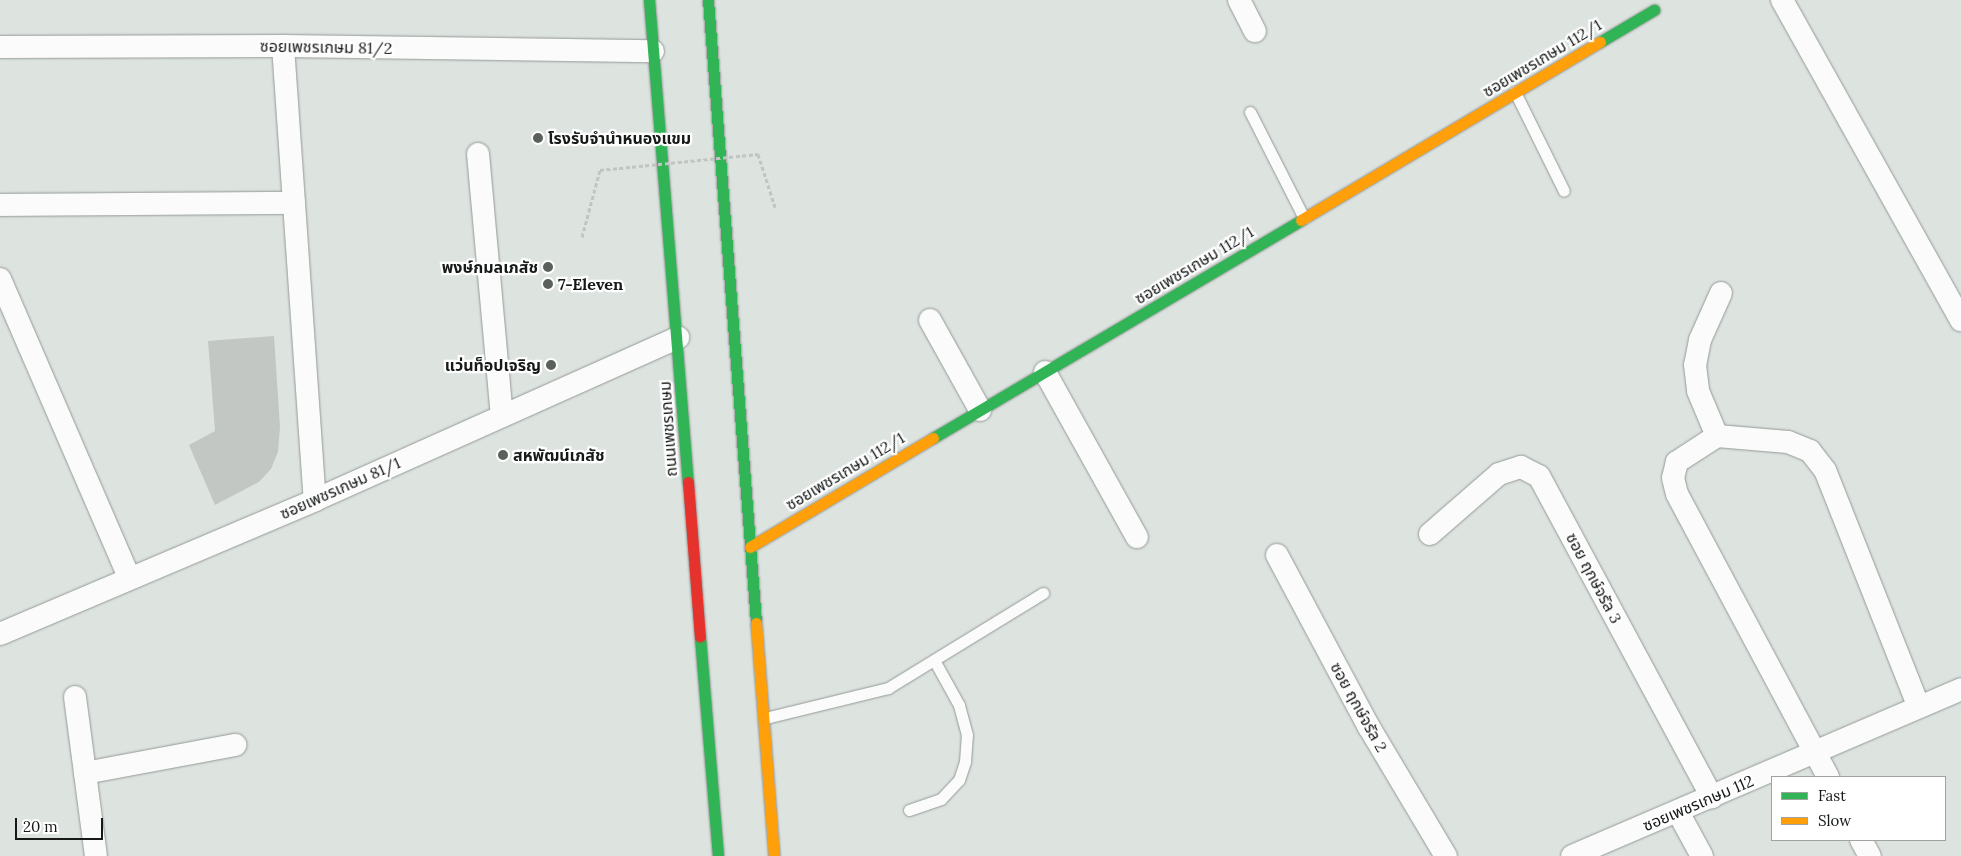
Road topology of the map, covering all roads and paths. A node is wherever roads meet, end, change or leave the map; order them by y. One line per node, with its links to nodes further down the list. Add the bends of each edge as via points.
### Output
1 (649, 0): 9 (main road, ถนนเพชรเกษม)
2 (708, 0): 31 (main road)
3 (1239, 0): 6 (street)
4 (1782, 0): 22 (street)
5 (1654, 10): 10 (main road, ซอยเพชรเกษม 112/1)
6 (1255, 31)
7 (283, 46): 8 (street, ซอยเพชรเกษม 81/2); 9 (street, ซอยเพชรเกษม 81/2); 14 (street)
8 (0, 47)
9 (653, 51): 23 (main road, ถนนเพชรเกษม)
10 (1515, 92): 13 (lane); 17 (main road, ซอยเพชรเกษม 112/1)
11 (1250, 112): 17 (lane)
12 (478, 154): 26 (street)
13 (1564, 191)
14 (294, 203): 15 (street); 28 (street)
15 (0, 206)
16 (775, 208): 18 (path, bridge, via 758,154 600,170)
17 (1304, 218): 24 (main road, ซอยเพชรเกษม 112/1)
18 (582, 237)
19 (0, 279): 33 (street)
20 (1721, 293): 27 (street, via 1700,340 1695,365 1698,391)
21 (930, 320): 25 (street)
22 (1961, 320)
23 (678, 338): 26 (street, ซอยเพชรเกษม 81/1); 50 (main road, ถนนเพชรเกษม)
24 (1045, 372): 25 (main road, ซอยเพชรเกษม 112/1); 30 (street)
25 (980, 410): 31 (main road, ซอยเพชรเกษม 112/1)
26 (502, 416): 28 (street, ซอยเพชรเกษม 81/1)
27 (1717, 436): 39 (street, via 1788,442 1810,451 1825,470); 42 (street, via 1677,462 1674,478 1677,494)
28 (315, 500): 33 (street, ซอยเพชรเกษม 81/1)
29 (1430, 534): 45 (street, ซอย ฤกษ์จรัล 3, via 1499,474 1521,467 1539,476)
30 (1137, 537)
31 (750, 547): 40 (main road)
32 (1277, 555): 52 (street, ซอย ฤกษ์จรัล 2, via 1369,727)
33 (129, 577): 35 (street, ซอยเพชรเกษม 81/1)
34 (1044, 593): 36 (lane)
35 (0, 634)
36 (934, 660): 40 (lane, via 888,688); 46 (lane, via 959,705 968,735 965,762 959,780 941,799)
37 (1961, 689): 39 (street, ซอยเพชรเกษม 112)
38 (75, 697): 43 (street)
39 (1919, 707): 42 (street, ซอยเพชรเกษม 112)
40 (765, 718): 51 (main road)
41 (235, 745): 43 (street)
42 (1815, 754): 44 (street); 45 (street, ซอยเพชรเกษม 112)
43 (85, 773): 49 (street)
44 (1827, 776)
45 (1712, 797): 47 (street, ซอยเพชรเกษม 112)
46 (909, 810)
47 (1678, 812): 53 (street, ซอยเพชรเกษม 112); 54 (street)
48 (1862, 841): 55 (street)
49 (96, 856)
50 (718, 856)
51 (774, 856)
52 (1446, 856)
53 (1572, 856)
54 (1702, 856)
55 (1870, 856)

